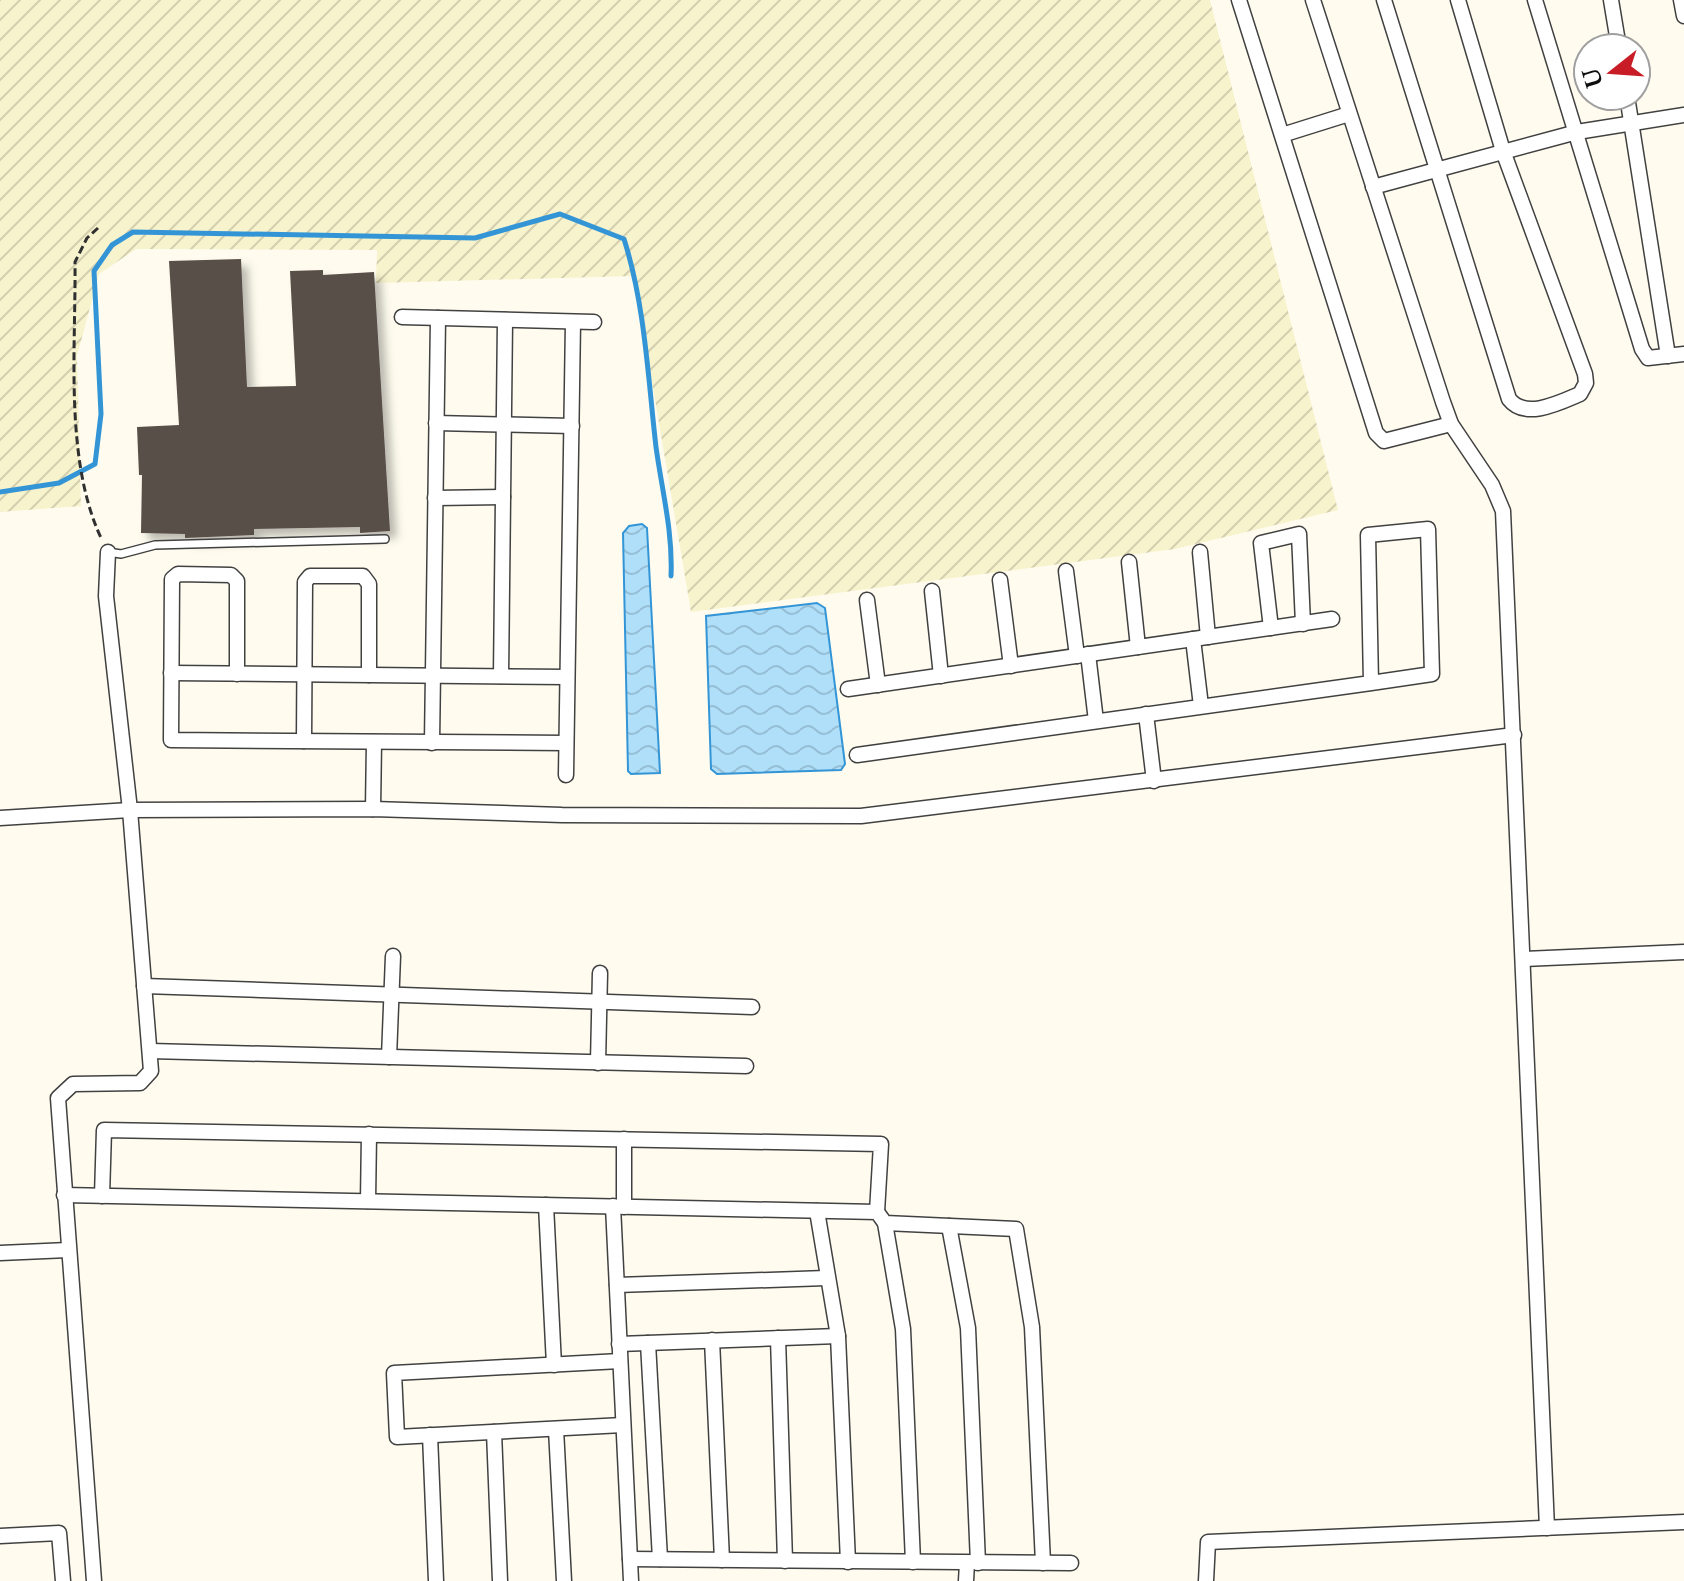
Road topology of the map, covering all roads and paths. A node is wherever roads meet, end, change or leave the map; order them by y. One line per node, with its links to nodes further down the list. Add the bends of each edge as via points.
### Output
1 (1239, 0): 15 (street)
2 (1313, 0): 11 (street)
3 (1384, 0): 17 (street)
4 (1458, 0): 16 (street)
5 (1537, 0): 14 (street)
6 (1611, 0): 9 (street)
7 (1681, 0): 8 (street)
8 (1684, 16)
9 (1616, 32)
10 (1629, 112): 13 (street)
11 (1349, 114): 15 (street); 18 (street)
12 (1684, 115): 13 (street)
13 (1631, 123): 14 (street); 26 (street)
14 (1577, 132): 16 (street); 26 (street, via 1642,349 1648,358)
15 (1282, 135): 29 (street, via 1376,433 1384,441 1396,441)
16 (1503, 151): 17 (street); 17 (street, via 1586,383 1580,394 1527,411 1515,408 1509,399)
17 (1439, 167): 18 (street)
18 (1373, 187): 29 (street)
19 (98, 228): 34 (path, via 75,262 76,431 93,522)
20 (402, 317): 21 (street)
21 (438, 318): 22 (street); 27 (street)
22 (505, 320): 23 (street); 28 (street)
23 (573, 322): 24 (street); 30 (street)
24 (594, 322)
25 (1684, 354): 26 (street)
26 (1668, 356)
27 (436, 423): 28 (street); 32 (street)
28 (504, 424): 30 (street); 31 (street)
29 (1451, 424): 62 (street, via 1503,511)
30 (572, 426): 55 (street)
31 (503, 497): 32 (street); 53 (street)
32 (435, 498): 52 (street)
33 (385, 539): 34 (lane, via 155,545)
34 (108, 552): 71 (street, via 106,596)
35 (1200, 552): 44 (street)
36 (1129, 562): 45 (street)
37 (1066, 571): 46 (street)
38 (1000, 580): 47 (street)
39 (932, 591): 54 (street)
40 (867, 600): 57 (street)
41 (1332, 619): 42 (street)
42 (1303, 624): 43 (street); 43 (street, via 1299,534 1261,543)
43 (1271, 628): 44 (street)
44 (1200, 638): 45 (street); 59 (street)
45 (1138, 647): 46 (street)
46 (1082, 655): 47 (street); 61 (street)
47 (1011, 666): 54 (street)
48 (171, 673): 49 (street); 49 (street, via 172,579 178,574 231,575 237,581); 63 (street, via 171,740)
49 (237, 674): 50 (street)
50 (304, 675): 51 (street); 51 (street, via 305,582 310,576 363,576 369,584); 63 (street)
51 (369, 675): 52 (street)
52 (433, 676): 53 (street); 65 (street)
53 (501, 676): 55 (street)
54 (941, 676): 57 (street)
55 (567, 677): 66 (street)
56 (1371, 683): 56 (street, via 1432,674 1428,529 1368,535); 59 (street)
57 (878, 685): 58 (street)
58 (848, 689)
59 (1201, 706): 60 (street)
60 (1146, 714): 61 (street); 69 (street)
61 (1096, 721): 67 (street)
62 (1514, 735): 69 (street); 75 (street)
63 (304, 741): 64 (street)
64 (374, 742): 65 (street); 70 (street)
65 (432, 743): 66 (street)
66 (566, 743): 68 (street)
67 (857, 755)
68 (566, 775)
69 (1154, 781): 70 (street, via 861,816)
70 (373, 809): 71 (street)
71 (130, 810): 72 (street); 77 (street)
72 (0, 818)
73 (1684, 952): 75 (street)
74 (393, 956): 78 (street)
75 (1523, 959): 111 (street)
76 (600, 973): 79 (street)
77 (144, 986): 78 (street); 81 (street)
78 (391, 994): 79 (street); 82 (street)
79 (600, 1001): 80 (street); 83 (street)
80 (752, 1007)
81 (150, 1051): 82 (street); 87 (street, via 151,1071 144,1081 73,1084 58,1098)
82 (389, 1057): 83 (street)
83 (598, 1063): 84 (street)
84 (746, 1066)
85 (369, 1134): 86 (street); 88 (street, via 104,1130); 89 (street)
86 (624, 1139): 91 (street); 93 (street, via 881,1144)
87 (64, 1195): 88 (street); 95 (street)
88 (102, 1196): 89 (street)
89 (368, 1201): 90 (street)
90 (546, 1205): 91 (street); 105 (street)
91 (618, 1206): 92 (street); 98 (street)
92 (817, 1211): 93 (street); 97 (street)
93 (881, 1217): 94 (street); 118 (street, via 903,1329)
94 (949, 1226): 119 (street, via 968,1328); 120 (street, via 1016,1229 1032,1327)
95 (68, 1250): 96 (street); 123 (street)
96 (0, 1253)
97 (826, 1278): 98 (street); 99 (street)
98 (617, 1285): 103 (street)
99 (838, 1336): 100 (street); 117 (street)
100 (778, 1338): 101 (street); 116 (street)
101 (712, 1340): 102 (street); 115 (street)
102 (648, 1343): 103 (street); 114 (street)
103 (619, 1344): 104 (street)
104 (620, 1361): 105 (street); 106 (street)
105 (554, 1365): 109 (street, via 394,1373 397,1437)
106 (623, 1425): 107 (street); 113 (street)
107 (556, 1429): 108 (street); 126 (street)
108 (494, 1432): 109 (street); 125 (street)
109 (430, 1435): 124 (street)
110 (1684, 1522): 111 (street)
111 (1547, 1528): 129 (street, via 1208,1542)
112 (0, 1536): 122 (street, via 59,1533)
113 (630, 1559): 114 (street); 127 (street)
114 (660, 1559): 115 (street)
115 (722, 1560): 116 (street)
116 (785, 1561): 117 (street)
117 (848, 1562): 118 (street)
118 (913, 1562): 119 (street)
119 (972, 1563): 120 (street); 128 (street)
120 (1043, 1563): 121 (street)
121 (1071, 1563)
122 (63, 1581)
123 (94, 1581)
124 (436, 1581)
125 (500, 1581)
126 (564, 1581)
127 (631, 1581)
128 (966, 1581)
129 (1206, 1581)

